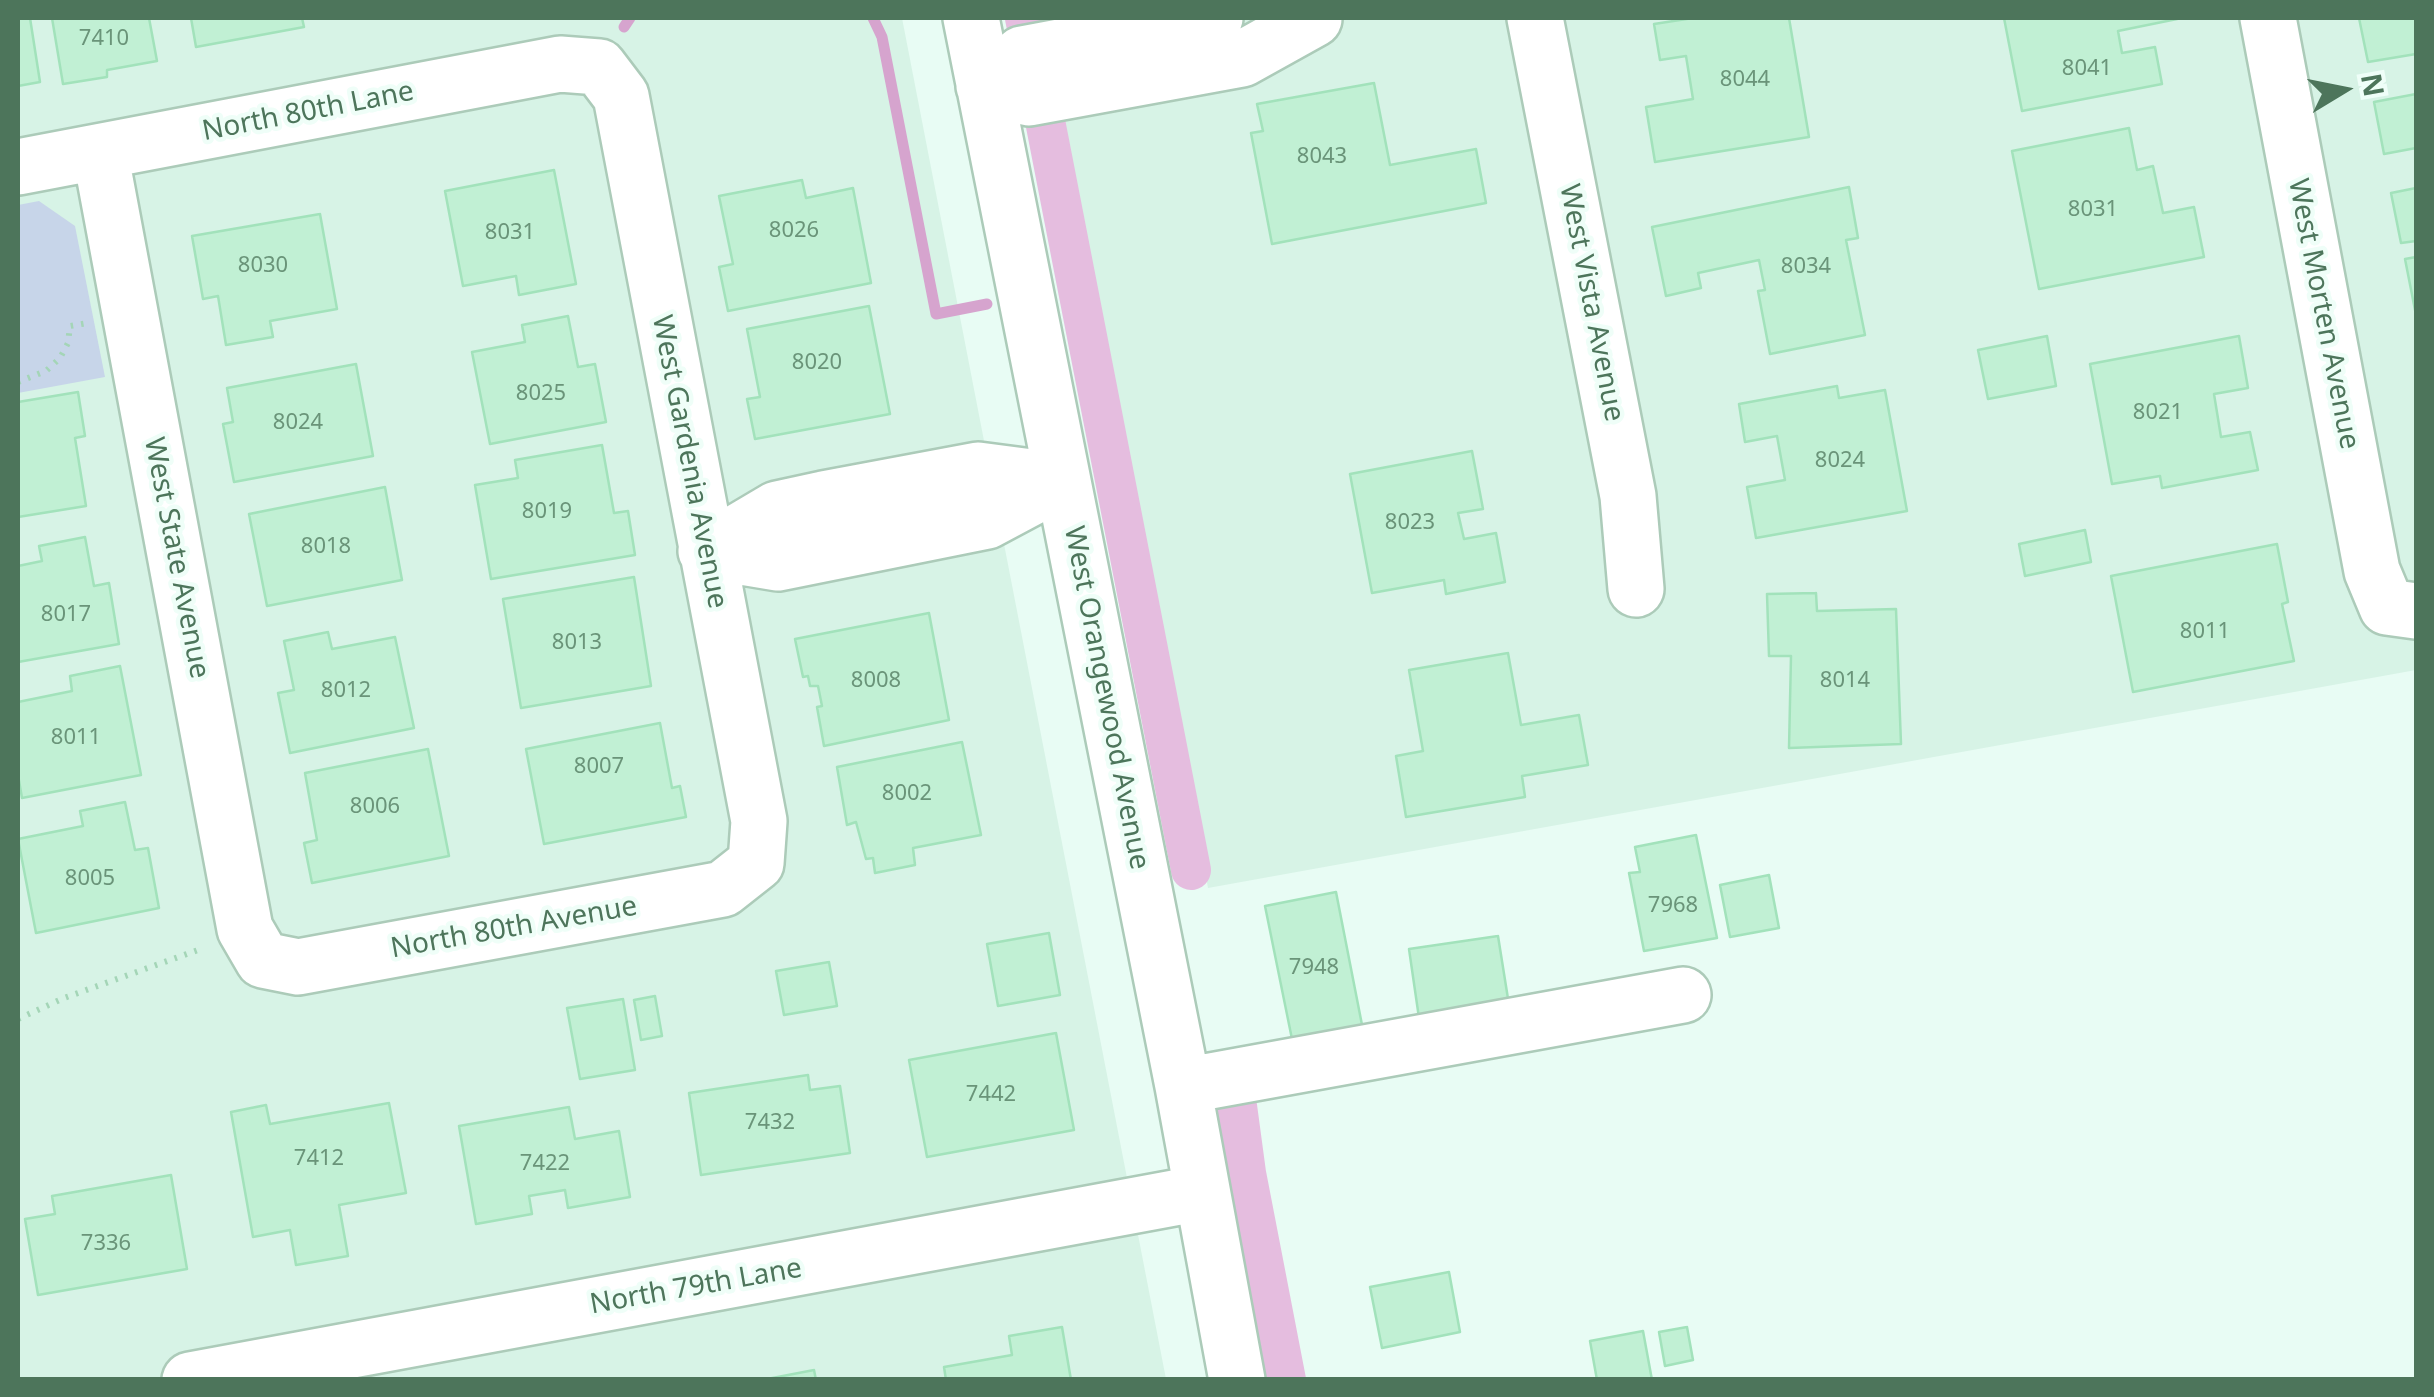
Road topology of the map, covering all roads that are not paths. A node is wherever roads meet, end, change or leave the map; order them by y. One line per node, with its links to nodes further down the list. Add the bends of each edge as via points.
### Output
1 (972, 18): 7 (street, West Orangewood Avenue)
2 (1308, 18): 5 (street, via 1242,60)
3 (1535, 18): 12 (street, West Vista Avenue, via 1628,496)
4 (2268, 18): 13 (street, West Morten Avenue, via 2372,571)
5 (1197, 36): 7 (street)
6 (599, 67): 8 (street, North 80th Lane, via 560,64); 11 (street, West Gardenia Avenue, via 621,96)
7 (1028, 76): 10 (street, West Orangewood Avenue)
8 (100, 152): 9 (street, North 80th Lane); 15 (street, West State Avenue, via 245,929)
9 (18, 167)
10 (1062, 481): 11 (street, via 986,521 885,514 778,563); 17 (street, West Orangewood Avenue)
11 (706, 551): 14 (street, West Gardenia Avenue, via 759,822)
12 (1636, 589)
13 (2402, 609)
14 (756, 863): 15 (street, North 80th Avenue, via 723,889 298,967)
15 (263, 960)
16 (1683, 995): 17 (street)
17 (1183, 1086): 18 (street, West Orangewood Avenue)
18 (1201, 1193): 19 (street, North 79th Lane); 20 (street, West Orangewood Avenue)
19 (190, 1380)
20 (1238, 1380)

